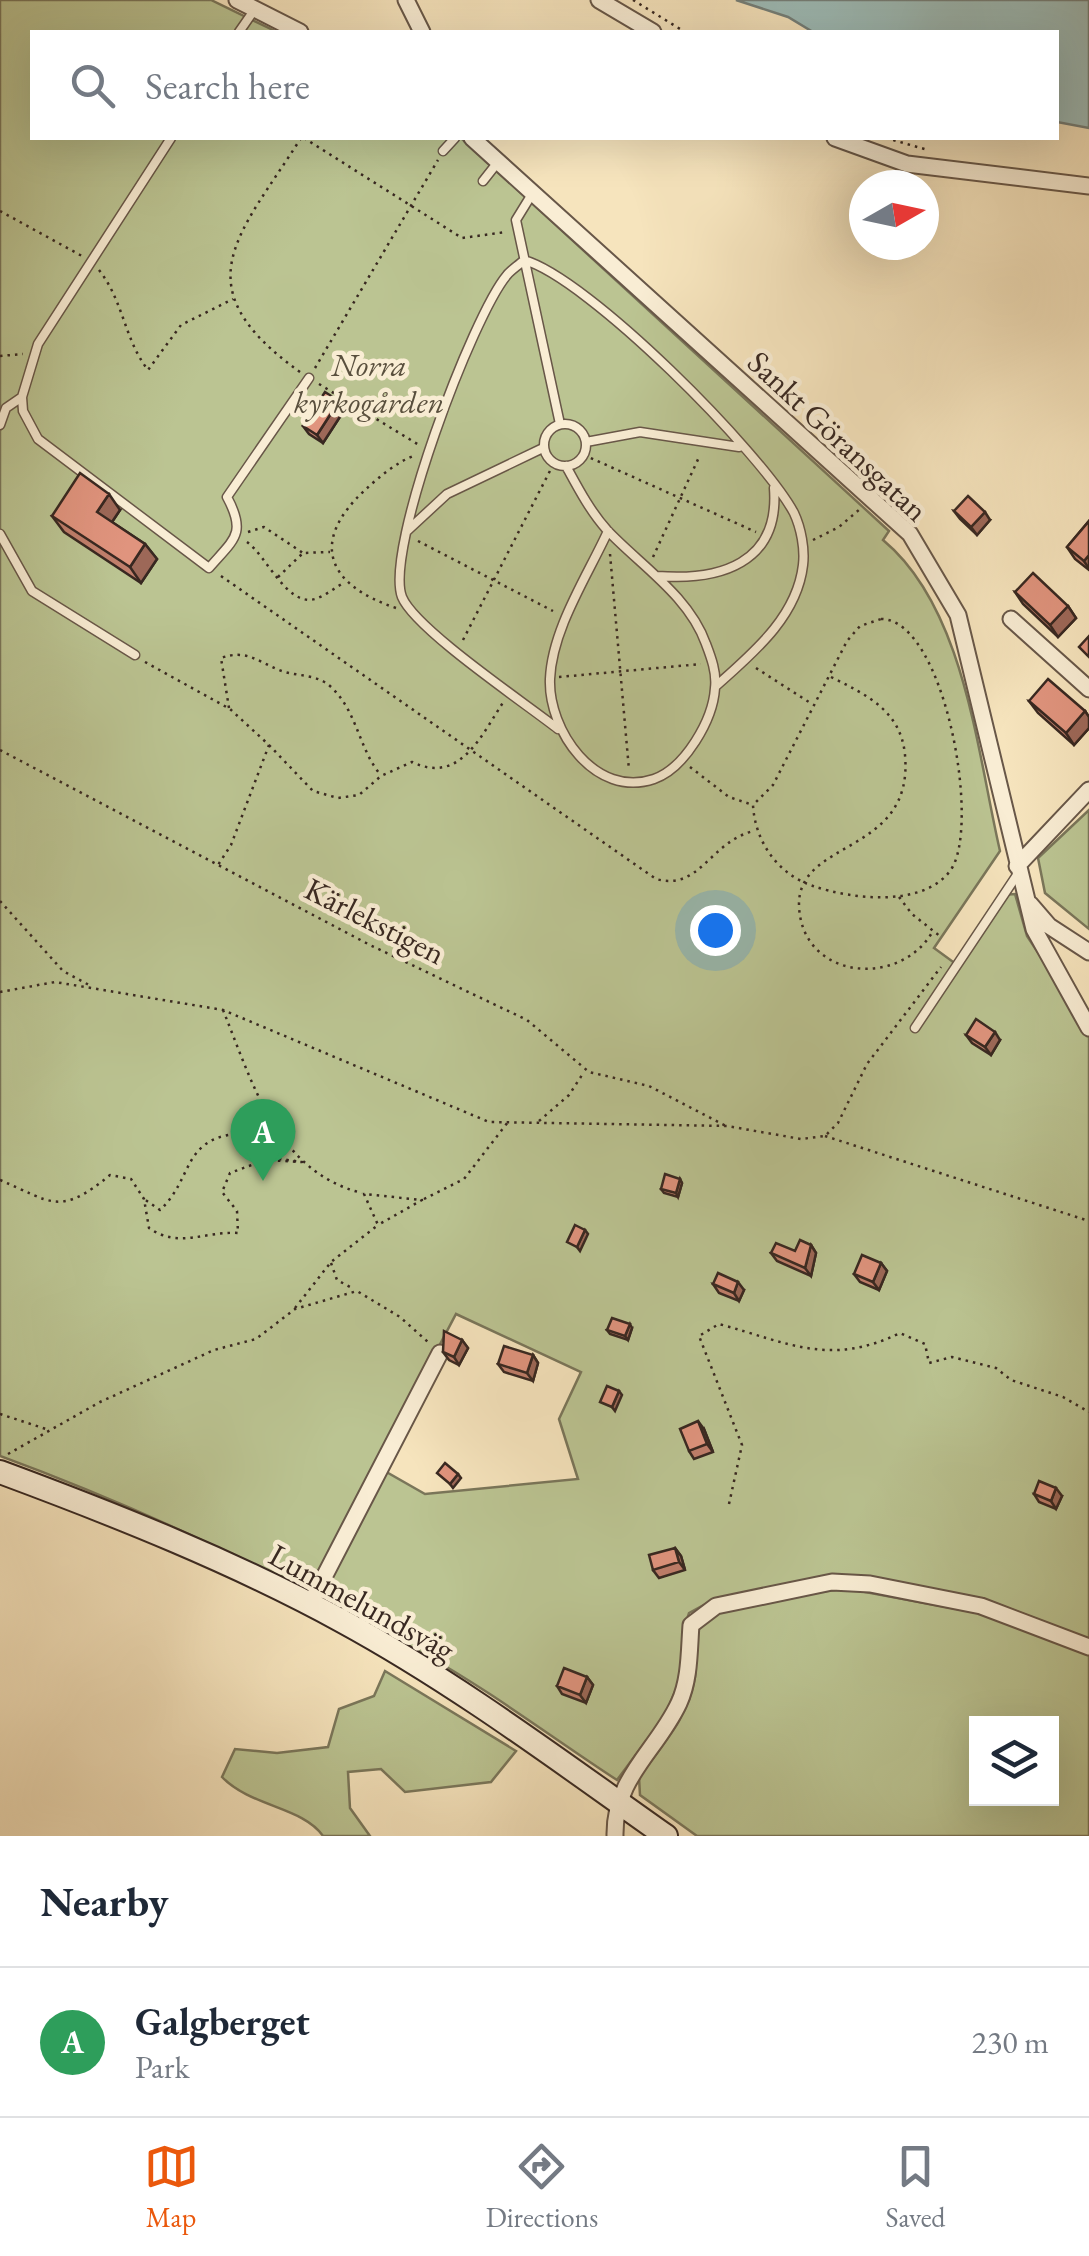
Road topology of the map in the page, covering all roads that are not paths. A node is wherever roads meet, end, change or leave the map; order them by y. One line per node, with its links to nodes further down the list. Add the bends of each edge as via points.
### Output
1 (237, 0): 4 (street)
2 (406, 0): 7 (street)
3 (598, 0): 8 (street)
4 (254, 9): 5 (lane); 6 (street)
5 (240, 30)
6 (296, 30)
7 (421, 30)
8 (650, 30)
9 (170, 140): 20 (lane, via 38,344)
10 (453, 140): 13 (lane)
11 (474, 140): 14 (street, Sankt Göransgatan)
12 (840, 140): 16 (street, via 907,164)
13 (444, 151)
14 (498, 162): 15 (lane); 17 (street, Sankt Göransgatan)
15 (482, 182)
16 (1089, 186)
17 (532, 194): 18 (lane, via 516,220); 38 (street, Sankt Göransgatan, via 910,534 958,615)
18 (524, 260): 21 (lane); 25 (lane, via 546,266 644,343); 30 (lane, via 506,276 490,308 429,451)
19 (309, 378): 20 (lane, via 228,497 238,517 237,536 210,568 38,439)
20 (22, 397): 22 (lane, via 6,408)
21 (560, 424): 23 (lane, via 574,425); 24 (lane, via 549,430)
22 (0, 426)
23 (586, 442): 25 (lane, via 640,432); 26 (lane, via 584,455)
24 (544, 448): 26 (lane, via 554,463); 30 (lane, via 447,494)
25 (742, 448): 27 (lane)
26 (566, 466): 28 (lane)
27 (773, 484): 31 (lane, via 776,509 766,537 733,570); 34 (lane, via 795,515 804,562 788,610)
28 (608, 531): 31 (lane); 36 (lane, via 550,678)
29 (0, 534): 33 (lane, via 32,591)
30 (404, 534): 36 (lane, via 398,581 412,614)
31 (657, 576): 34 (lane, via 704,638)
32 (1011, 619): 35 (street)
33 (135, 655)
34 (716, 686): 36 (lane, via 702,729 682,758 652,780 630,782 594,768)
35 (1089, 689)
36 (558, 729)
37 (1089, 790): 38 (street)
38 (1018, 869): 39 (street, Sankt Göransgatan); 41 (lane)
39 (1025, 897): 40 (street, via 1049,926); 42 (street, Sankt Göransgatan, via 1041,948)
40 (1089, 952)
41 (915, 1028)
42 (1089, 1028)
43 (440, 1353): 45 (street)
44 (0, 1472): 45 (main road, Lummelundsväg)
45 (310, 1606): 47 (main road, Lummelundsväg, via 516,1729)
46 (1089, 1647): 47 (street, via 981,1606 870,1584 832,1582 716,1606 691,1625 680,1702)
47 (616, 1801): 48 (street); 49 (main road, Lummelundsväg)
48 (615, 1836)
49 (666, 1836)

